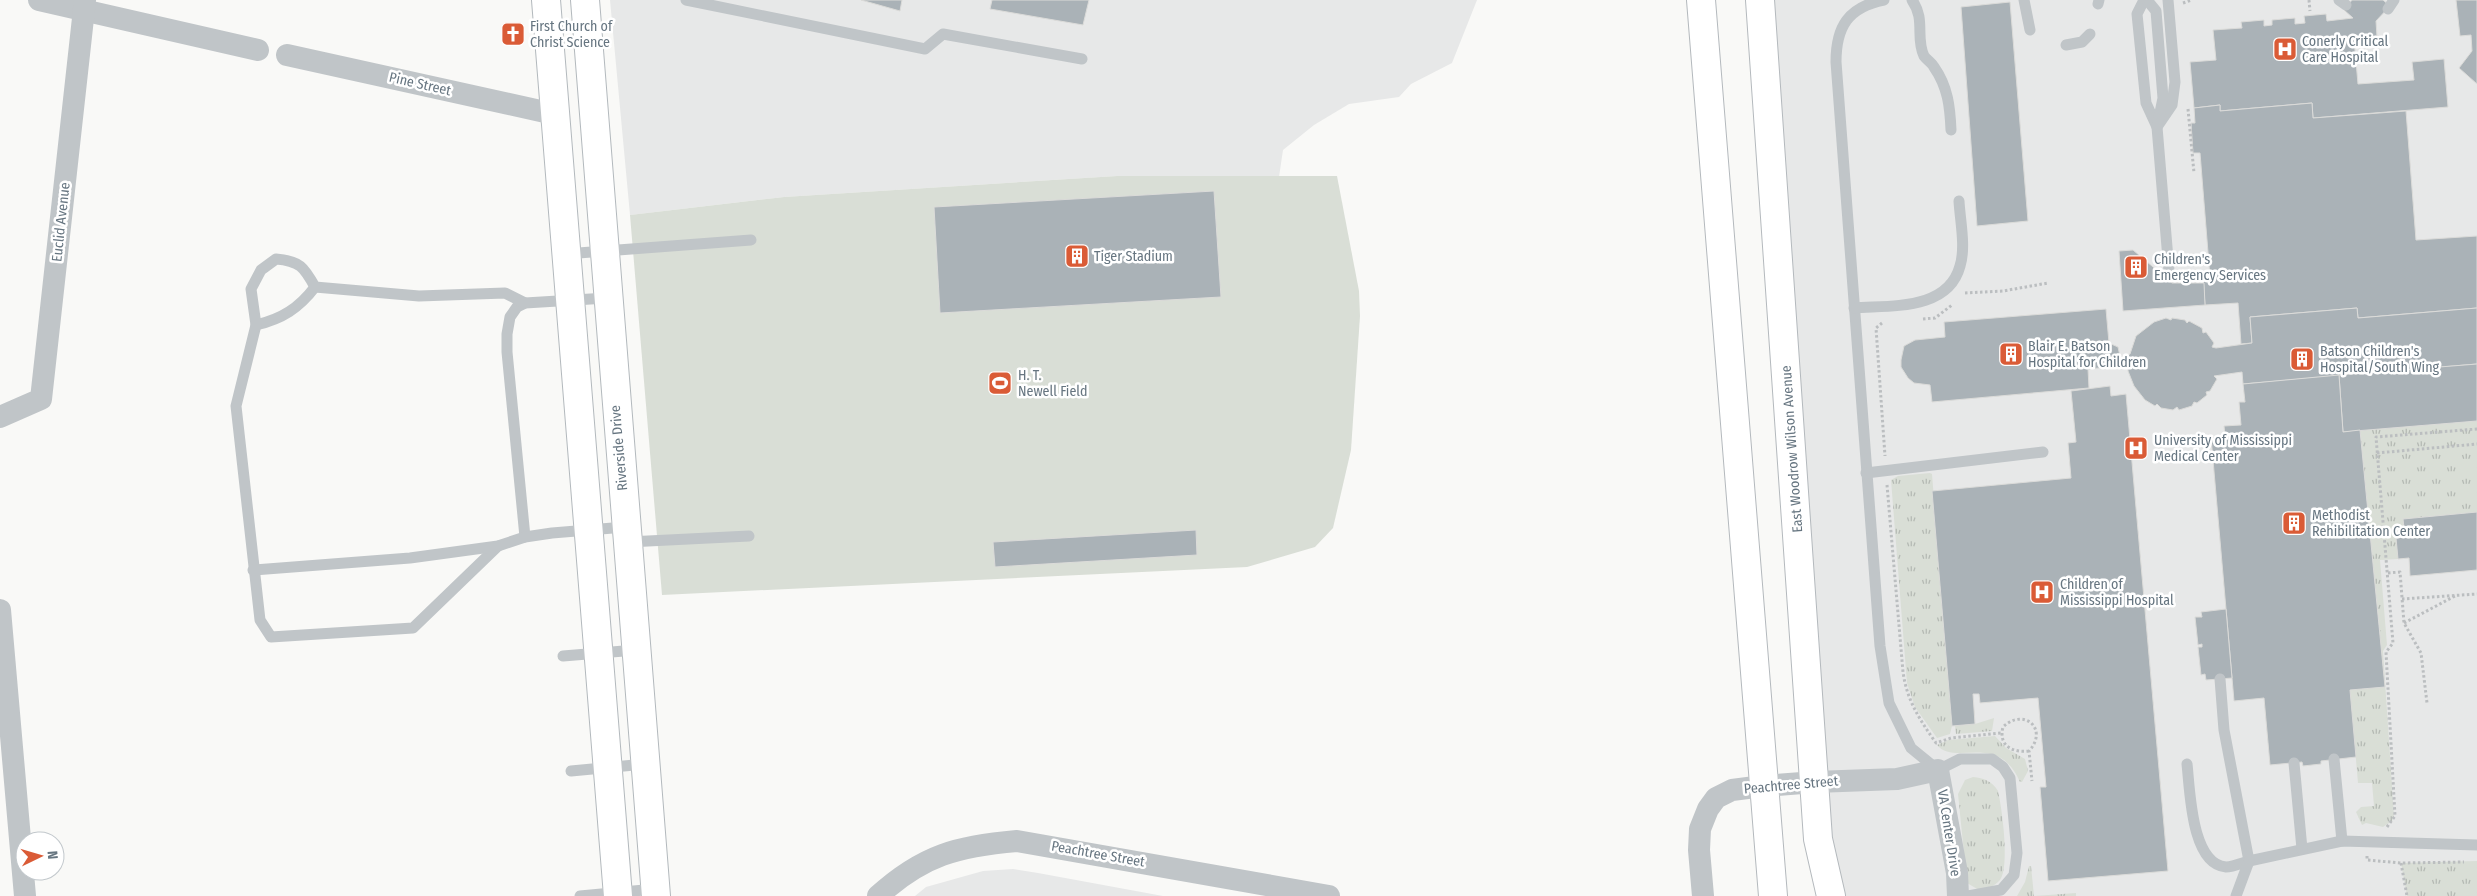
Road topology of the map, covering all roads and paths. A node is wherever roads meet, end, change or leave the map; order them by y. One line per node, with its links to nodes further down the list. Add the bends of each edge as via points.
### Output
1 (39, 0): 13 (street)
2 (546, 0): 21 (main road)
3 (584, 0): 26 (main road, Riverside Drive)
4 (686, 0): 20 (lane, via 925,49 944,34)
5 (1701, 0): 75 (main road)
6 (1760, 0): 73 (main road, East Woodrow Wilson Avenue)
7 (1884, 0): 36 (lane, via 1854,12 1844,20 1836,51)
8 (1912, 0): 23 (lane, via 1920,11 1924,56 1934,67 1949,98)
9 (2024, 0): 15 (lane)
10 (2146, 0): 22 (lane, via 2156,11 2163,98); 22 (lane, via 2137,14 2146,103)
11 (2168, 0): 22 (lane, via 2175,82 2172,105)
12 (2309, 0): 14 (path)
13 (84, 5): 18 (street); 40 (street, Euclid Avenue, via 41,399)
14 (2310, 11)
15 (2030, 30)
16 (2090, 34): 17 (lane, via 2082,42)
17 (2066, 45)
18 (258, 50)
19 (287, 55): 21 (street, Pine Street)
20 (1082, 59)
21 (554, 114): 27 (main road)
22 (2157, 127): 28 (lane)
23 (1952, 130)
24 (1959, 200): 36 (lane, via 1960,266 1940,294 1916,304)
25 (751, 240): 26 (lane)
26 (603, 252): 27 (lane); 32 (main road, Riverside Drive)
27 (565, 254): 33 (main road)
28 (2169, 271)
29 (2048, 283): 31 (path, via 2003,291)
30 (315, 286): 35 (lane, via 419,296 505,294); 39 (lane, via 289,314); 39 (lane, via 305,269 293,261 276,259 261,270 251,289)
31 (1961, 293)
32 (607, 298): 33 (lane); 48 (main road, Riverside Drive)
33 (569, 300): 35 (lane); 47 (main road)
34 (1956, 300): 37 (path, via 1936,318)
35 (525, 303): 50 (lane, via 517,307 510,317 507,334)
36 (1854, 308): 46 (lane)
37 (1917, 319)
38 (1885, 322): 45 (path, via 1876,328)
39 (256, 325): 52 (lane, via 236,406)
40 (0, 417)
41 (2477, 430): 44 (path, via 2376,437)
42 (2477, 444): 44 (path)
43 (2043, 452): 45 (lane)
44 (2377, 453): 53 (path)
45 (1886, 470): 46 (lane); 64 (path, via 1906,692 1915,713 1936,743 1951,738)
46 (1866, 473): 71 (lane, via 1880,646 1889,703 1911,748)
47 (587, 529): 48 (lane); 50 (lane); 60 (main road)
48 (626, 534): 49 (lane); 59 (main road, Riverside Drive)
49 (749, 536)
50 (525, 537): 51 (lane)
51 (498, 546): 52 (lane, via 410,558); 52 (lane, via 413,628 270,636 260,620)
52 (253, 570)
53 (2388, 573): 56 (path, via 2400,572); 78 (path, via 2393,643 2386,652 2395,816 2387,827 2368,827)
54 (2457, 594): 55 (path); 56 (path); 58 (path)
55 (2477, 594)
56 (2402, 599): 58 (path)
57 (0, 610): 76 (street)
58 (2404, 623): 63 (path, via 2421,653)
59 (636, 650): 60 (lane); 68 (main road, Riverside Drive)
60 (598, 653): 61 (lane); 70 (main road)
61 (563, 656)
62 (2220, 679): 81 (lane, via 2224,730)
63 (2427, 702)
64 (2001, 733): 65 (path, via 2004,744 2009,748 2018,752); 65 (path, via 2003,727 2015,720 2030,720 2037,734)
65 (2029, 751): 74 (path)
66 (2334, 759): 77 (lane)
67 (2294, 763): 80 (lane)
68 (645, 764): 70 (lane); 84 (main road, Riverside Drive)
69 (2187, 764): 81 (lane, via 2192,810 2202,851 2214,863 2227,867)
70 (607, 768): 72 (lane); 85 (main road)
71 (1938, 770): 73 (street, Peachtree Street, via 1897,779); 93 (street, VA Center Drive, via 1957,873); 94 (lane, via 1960,758 1992,759 2010,778 2017,853 2014,875 2001,890)
72 (571, 771)
73 (1815, 782): 75 (street, Peachtree Street); 92 (main road, East Woodrow Wilson Avenue, via 1818,839)
74 (2032, 782)
75 (1763, 786): 90 (street, Peachtree Street, via 1732,790 1716,798 1708,809 1700,828); 91 (main road)
76 (8, 799): 86 (street)
77 (2342, 841): 78 (lane); 80 (lane)
78 (2367, 842): 79 (lane); 83 (path, via 2367,860)
79 (2477, 845)
80 (2302, 849): 81 (lane)
81 (2249, 861): 95 (lane)
82 (2469, 862): 83 (path)
83 (2401, 863): 96 (path)
84 (656, 893): 85 (lane)
85 (618, 894): 87 (lane)
86 (25, 896)
87 (580, 896)
88 (878, 896): 89 (street, Peachtree Street, via 901,876 953,850 1018,841)
89 (1329, 896)
90 (1703, 896)
91 (1772, 896)
92 (1831, 896)
93 (1958, 896)
94 (1968, 896)
95 (2236, 896)
96 (2407, 896)

